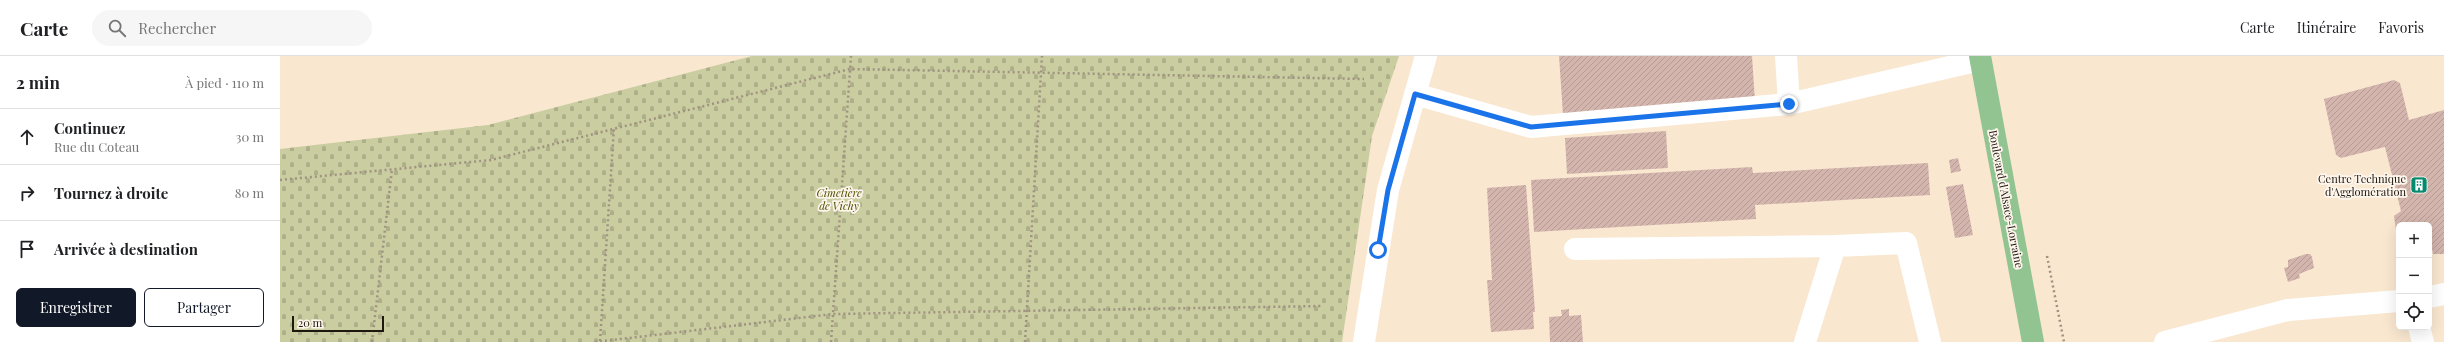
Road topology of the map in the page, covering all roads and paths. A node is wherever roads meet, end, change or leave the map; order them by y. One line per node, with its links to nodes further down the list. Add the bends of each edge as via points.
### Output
1 (851, 56): 6 (path)
2 (1042, 56): 7 (path)
3 (1426, 56): 9 (street)
4 (1786, 56): 10 (street)
5 (1980, 58): 10 (street); 31 (main road, Boulevard d'Alsace-Lorraine)
6 (850, 69): 7 (path); 11 (path); 21 (path)
7 (1041, 73): 8 (path); 20 (path)
8 (1364, 79)
9 (1415, 94): 10 (street, via 1531,127); 28 (street, via 1388,190)
10 (1789, 104)
11 (614, 128): 12 (path, via 491,160); 25 (path)
12 (392, 169): 13 (path); 23 (path)
13 (280, 180)
14 (1834, 246): 15 (street); 29 (street); 30 (street, via 1906,243)
15 (1575, 249)
16 (2444, 294): 17 (street)
17 (2432, 296)
18 (2396, 301): 32 (street, via 2288,310)
19 (1322, 306): 20 (path)
20 (1026, 311): 21 (path); 27 (path)
21 (833, 314): 25 (path); 26 (path)
22 (2420, 330): 33 (street)
23 (372, 342)
24 (595, 342): 25 (path)
25 (600, 342)
26 (831, 342)
27 (1025, 342)
28 (1364, 342)
29 (1805, 342)
30 (1930, 342)
31 (2033, 342)
32 (2165, 342)
33 (2423, 342)

